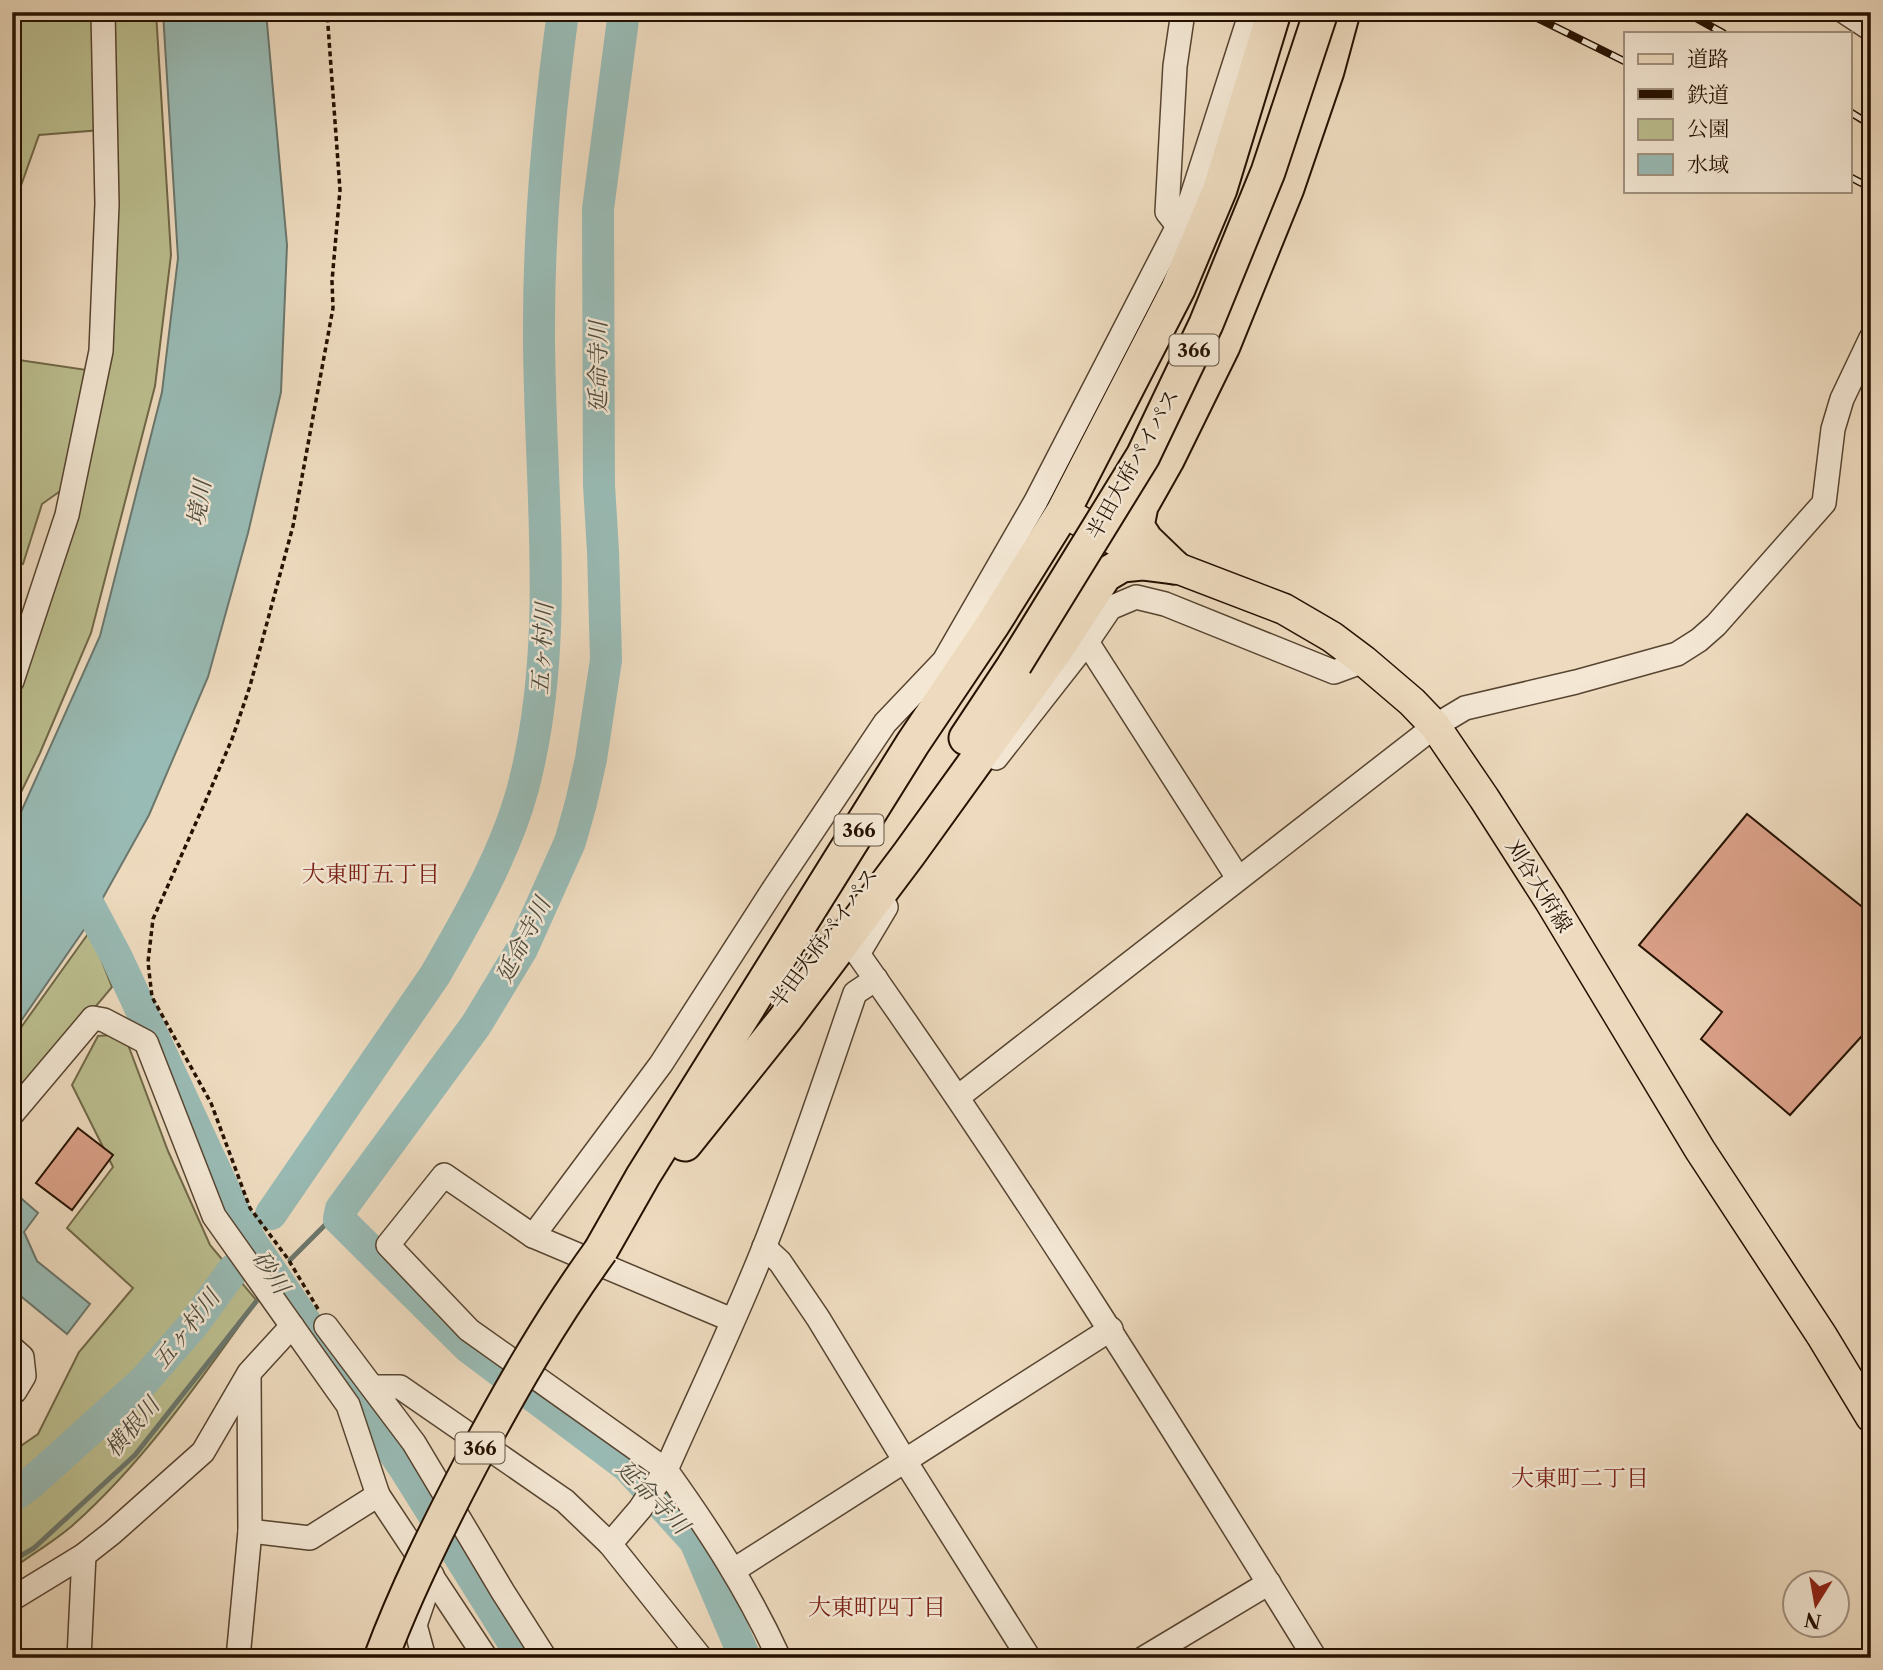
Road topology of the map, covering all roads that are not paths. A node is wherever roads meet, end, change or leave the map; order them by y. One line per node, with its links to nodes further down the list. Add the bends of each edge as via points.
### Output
1 (103, 12): 15 (street, via 107,204 101,351 67,514)
2 (1182, 12): 9 (street, via 1167,212)
3 (1251, 12): 9 (street, via 1191,199)
4 (1274, 12): 11 (highway, 366, via 1220,189 1178,289)
5 (1321, 12): 25 (highway, 半田大府パイパス / 366, bridge, via 1268,172 1206,324 1143,456 922,804)
6 (1343, 12): 12 (highway, 366, via 1287,188 1223,346 1141,506 1137,526)
7 (1845, 12): 8 (street)
8 (1871, 29)
9 (1178, 226): 18 (street, via 1036,500 944,661 885,723)
10 (1871, 338): 16 (street, via 1833,429 1824,503 1707,632 1677,654 1465,708)
11 (1063, 512): 12 (main road, 刈谷大府線); 25 (highway, 366, via 913,743)
12 (1174, 567): 14 (main road, 刈谷大府線, via 1284,609); 25 (highway, 366, via 1122,565 1105,575 892,876)
13 (1087, 642): 14 (street, via 1110,608 1136,597 1165,604 1334,672); 17 (street); 20 (street, via 902,880 855,951)
14 (1364, 661): 16 (main road, 刈谷大府線)
15 (12, 681)
16 (1434, 726): 17 (street); 35 (main road, 刈谷大府線, via 1542,890 1700,1150)
17 (1238, 878): 21 (street)
18 (775, 887): 19 (street); 23 (street, via 661,1064)
19 (799, 902)
20 (876, 979): 21 (street); 24 (street, via 855,993)
21 (958, 1097): 29 (street)
22 (12, 1114): 27 (street, via 93,1018 146,1042 214,1216)
23 (533, 1236): 26 (street); 37 (street, via 444,1175 388,1245 469,1330)
24 (764, 1247): 26 (street); 36 (street, via 780,1262 818,1318)
25 (601, 1250): 49 (highway, 半田大府パイパス / 366, bridge, via 562,1304 502,1405 441,1521)
26 (732, 1320): 37 (street)
27 (292, 1326): 31 (street); 34 (street)
28 (326, 1326): 32 (street)
29 (1111, 1329): 36 (street); 44 (street)
30 (12, 1348): 33 (street, via 22,1357 24,1376)
31 (250, 1373): 39 (street); 41 (street, via 203,1452)
32 (373, 1387): 34 (street); 40 (street, via 400,1387 565,1501); 51 (street, via 414,1443)
33 (12, 1391)
34 (349, 1405): 38 (street)
35 (1871, 1417)
36 (905, 1461): 42 (street); 54 (street)
37 (665, 1471): 40 (street); 42 (street)
38 (378, 1495): 39 (street, via 310,1538); 43 (street)
39 (250, 1531): 48 (street)
40 (610, 1544): 52 (street)
41 (84, 1555): 45 (street); 47 (street)
42 (734, 1570): 53 (street)
43 (432, 1575): 46 (street); 50 (street, via 415,1625)
44 (1269, 1583): 55 (street); 56 (street)
45 (12, 1599)
46 (477, 1655)
47 (86, 1657)
48 (238, 1658)
49 (381, 1658)
50 (424, 1658)
51 (545, 1658)
52 (701, 1658)
53 (779, 1658)
54 (1029, 1658)
55 (1144, 1658)
56 (1315, 1658)

